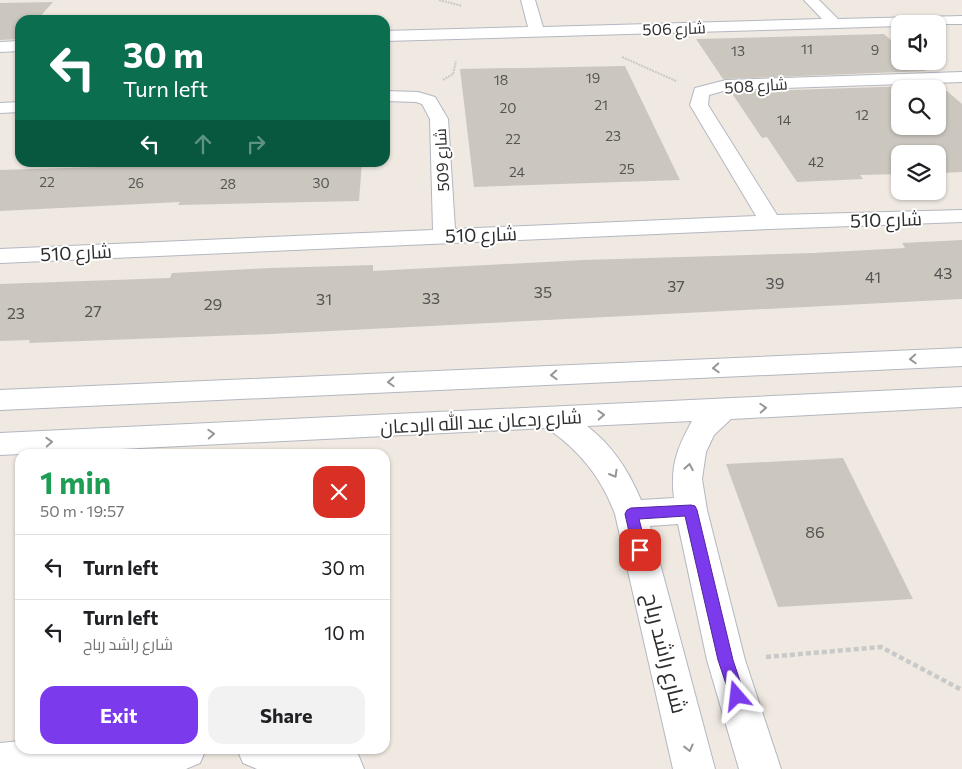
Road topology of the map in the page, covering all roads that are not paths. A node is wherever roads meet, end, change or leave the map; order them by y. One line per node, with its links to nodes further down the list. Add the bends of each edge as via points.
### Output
1 (528, 0): 5 (street)
2 (811, 0): 4 (street)
3 (962, 20): 4 (street, شارع 506)
4 (835, 24): 5 (street, شارع 506)
5 (537, 32): 6 (street, شارع 506)
6 (390, 36)
7 (15, 46): 8 (street)
8 (0, 47)
9 (962, 77): 14 (street, شارع 508, via 726,86 701,92 699,105)
10 (390, 96): 15 (street, شارع 509, via 418,97 429,101 439,119)
11 (0, 108): 12 (street)
12 (15, 108)
13 (962, 216): 14 (street, شارع 510)
14 (770, 222): 15 (street, شارع 510)
15 (444, 236): 16 (street, شارع 510)
16 (0, 256)
17 (962, 357): 19 (street, one-way to 19)
18 (962, 397): 20 (street, شارع ردعان عبد الله الردعان, one-way to 18)
19 (0, 400)
20 (722, 410): 21 (street, شارع ردعان عبد الله الردعان, one-way to 20); 23 (street, one-way to 20, via 687,479 692,452 703,428)
21 (554, 418): 22 (street, شارع ردعان عبد الله الردعان, one-way to 21); 24 (street, شارع راشد رباح, one-way to 24, via 594,448 623,490)
22 (0, 444)
23 (691, 510): 24 (street); 30 (street, via 726,660)
24 (631, 514): 29 (street, شارع راشد رباح, one-way to 29)
25 (120, 754): 27 (street)
26 (278, 754): 28 (street)
27 (0, 763)
28 (343, 769)
29 (694, 769)
30 (760, 769)

